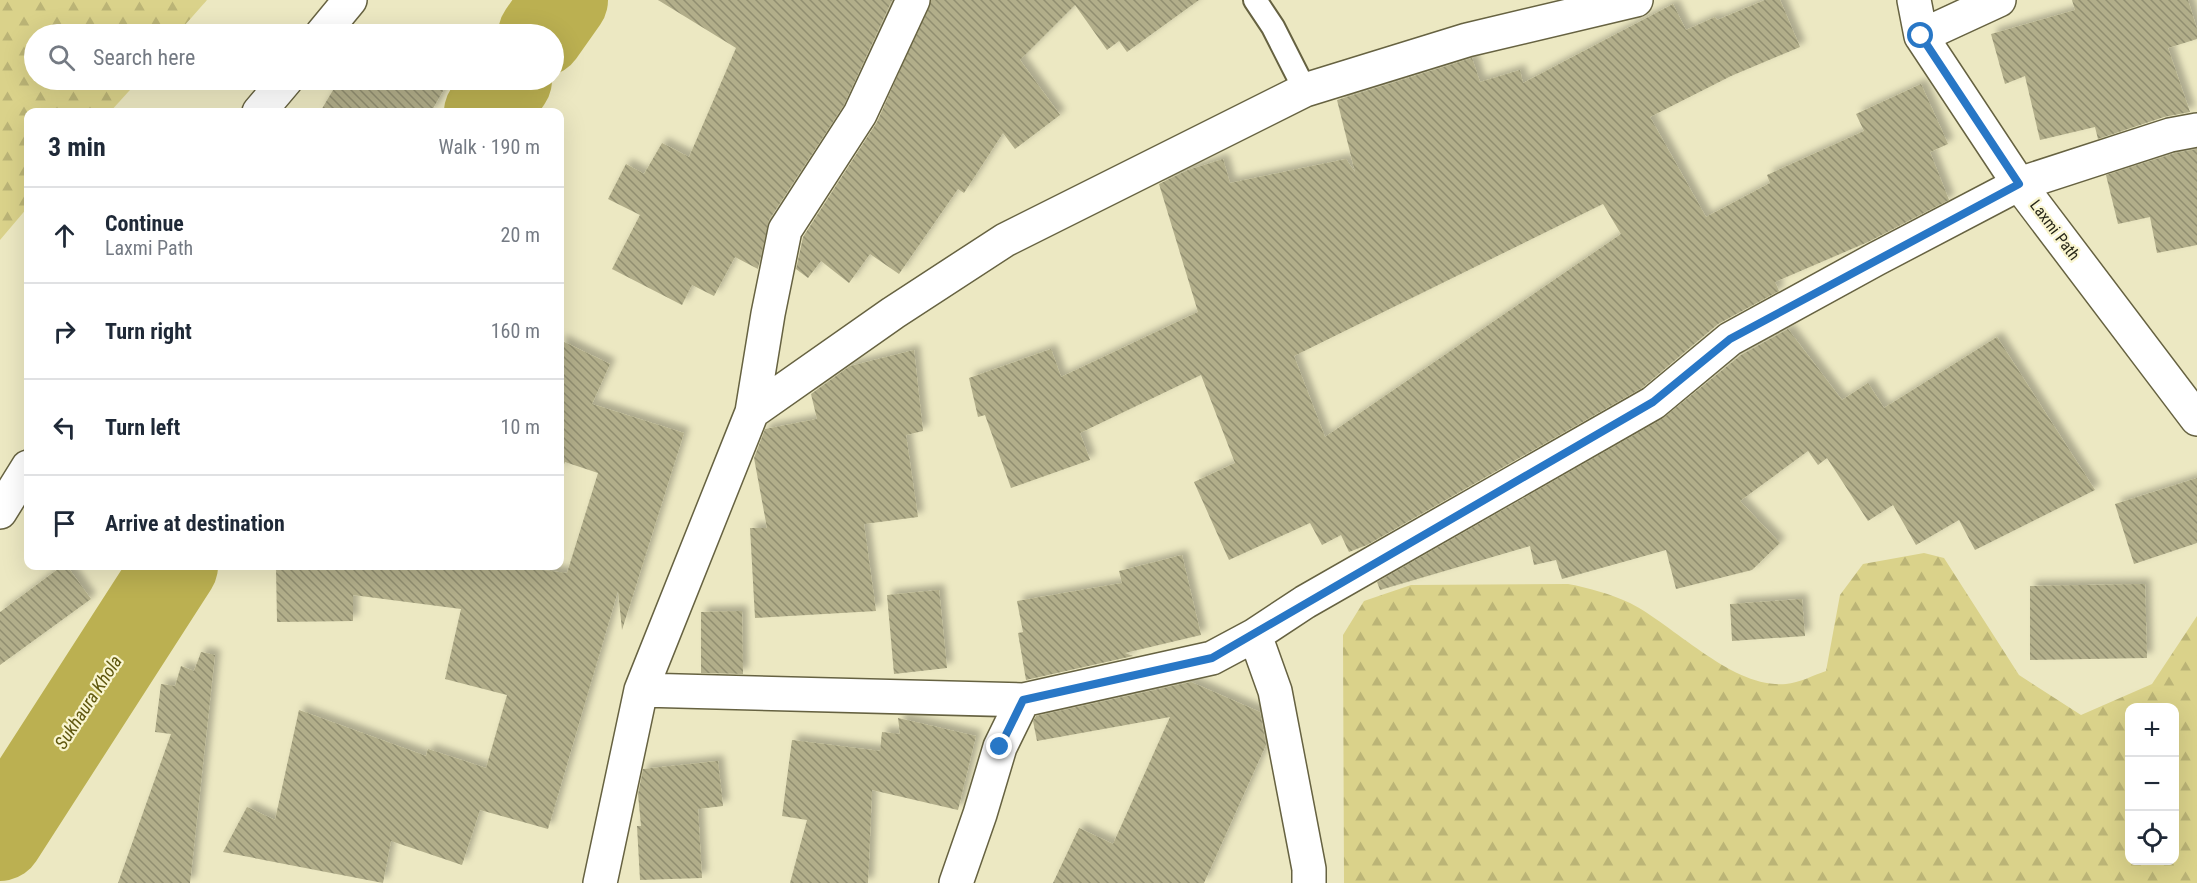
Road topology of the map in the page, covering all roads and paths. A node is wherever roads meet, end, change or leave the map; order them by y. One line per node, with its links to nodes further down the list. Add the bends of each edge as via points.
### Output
1 (350, 0): 7 (street)
2 (913, 0): 14 (street, via 860,114 785,230)
3 (1255, 0): 10 (lane)
4 (1636, 0): 10 (street, via 1467,40)
5 (1914, 0): 8 (street, Laxmi Path)
6 (1999, 0): 8 (street)
7 (330, 24)
8 (1921, 36): 13 (street, Laxmi Path)
9 (278, 90): 11 (street)
10 (1305, 90): 14 (street, via 1005,240)
11 (262, 108)
12 (2197, 130): 13 (street, via 2170,135)
13 (2019, 184): 15 (street, Laxmi Path); 18 (street, via 1730,339 1653,402 1305,602)
14 (752, 412): 19 (street)
15 (2197, 419)
16 (24, 473): 17 (street)
17 (0, 512)
18 (1255, 635): 20 (street, via 1212,658); 23 (street, via 1275,691)
19 (641, 690): 20 (street); 21 (street)
20 (1023, 700): 22 (street, via 1000,747)
21 (600, 883)
22 (956, 883)
23 (1309, 883)

